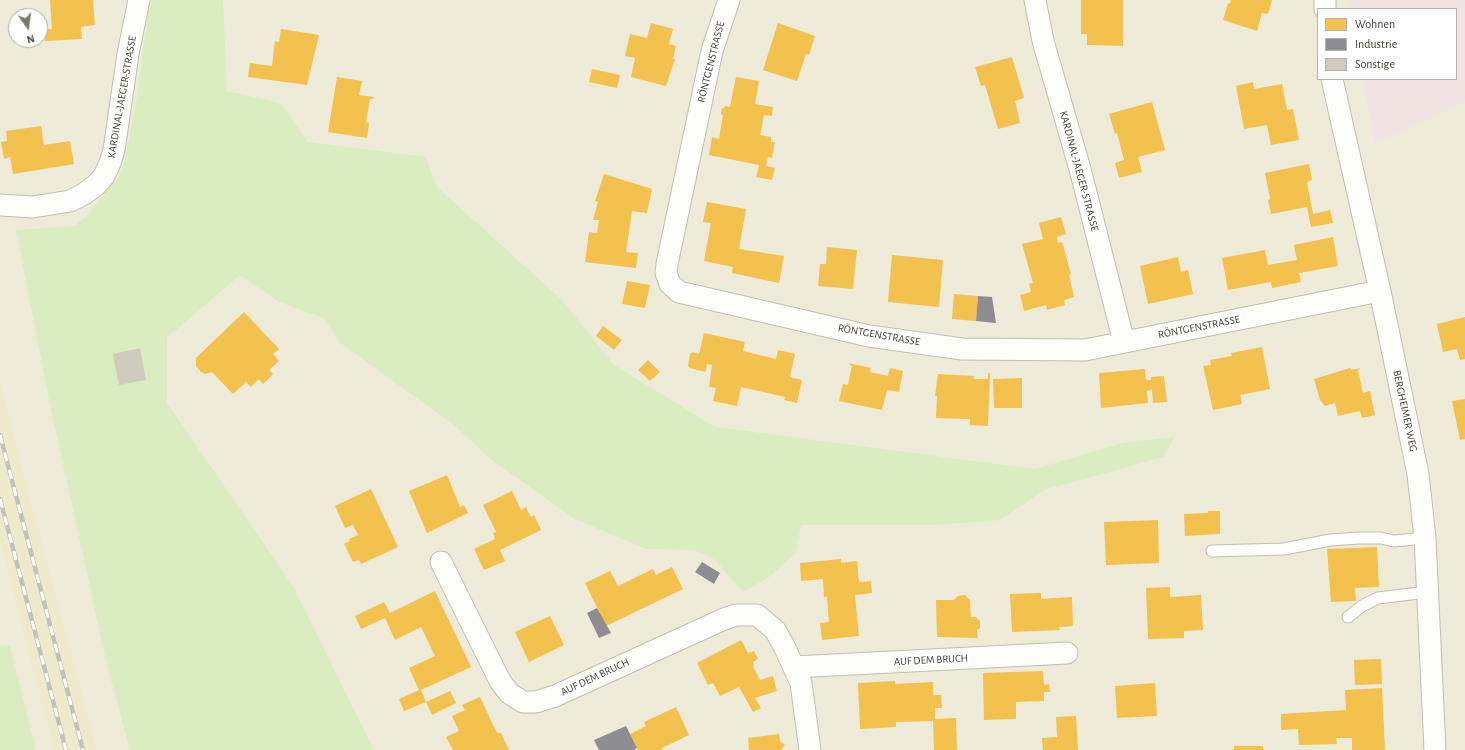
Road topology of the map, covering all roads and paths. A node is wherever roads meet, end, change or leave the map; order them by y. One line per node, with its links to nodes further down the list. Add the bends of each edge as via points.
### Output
1 (139, 0): 5 (street, KARDINAL-JAEGER-STRASSE, via 114,150 104,176 84,194 70,201 33,207)
2 (729, 0): 7 (street, RÖNTGENSTRASSE, via 712,51 667,264 667,277 674,288 679,292 869,336 962,348 1085,350)
3 (1035, 0): 7 (street, KARDINAL-JAEGER-STRASSE, via 1043,41 1080,169)
4 (1332, 80): 6 (street, BERGHEIMER WEG)
5 (0, 205)
6 (1380, 291): 7 (street, RÖNTGENSTRASSE); 8 (street, BERGHEIMER WEG, via 1418,474)
7 (1124, 342)
8 (1425, 538): 9 (lane, via 1394,541 1359,538 1330,540 1284,549); 11 (street, BERGHEIMER WEG)
9 (1212, 550)
10 (441, 562): 14 (street, AUF DEM BRUCH, via 500,681 509,693 523,702 536,702 555,696 710,624 736,615 757,615 767,622 775,630)
11 (1427, 592): 12 (lane, via 1378,598); 16 (street, BERGHEIMER WEG)
12 (1348, 617)
13 (1067, 654): 14 (street, AUF DEM BRUCH)
14 (794, 667): 15 (street, AUF DEM BRUCH, via 804,698)
15 (810, 750)
16 (1435, 750)

